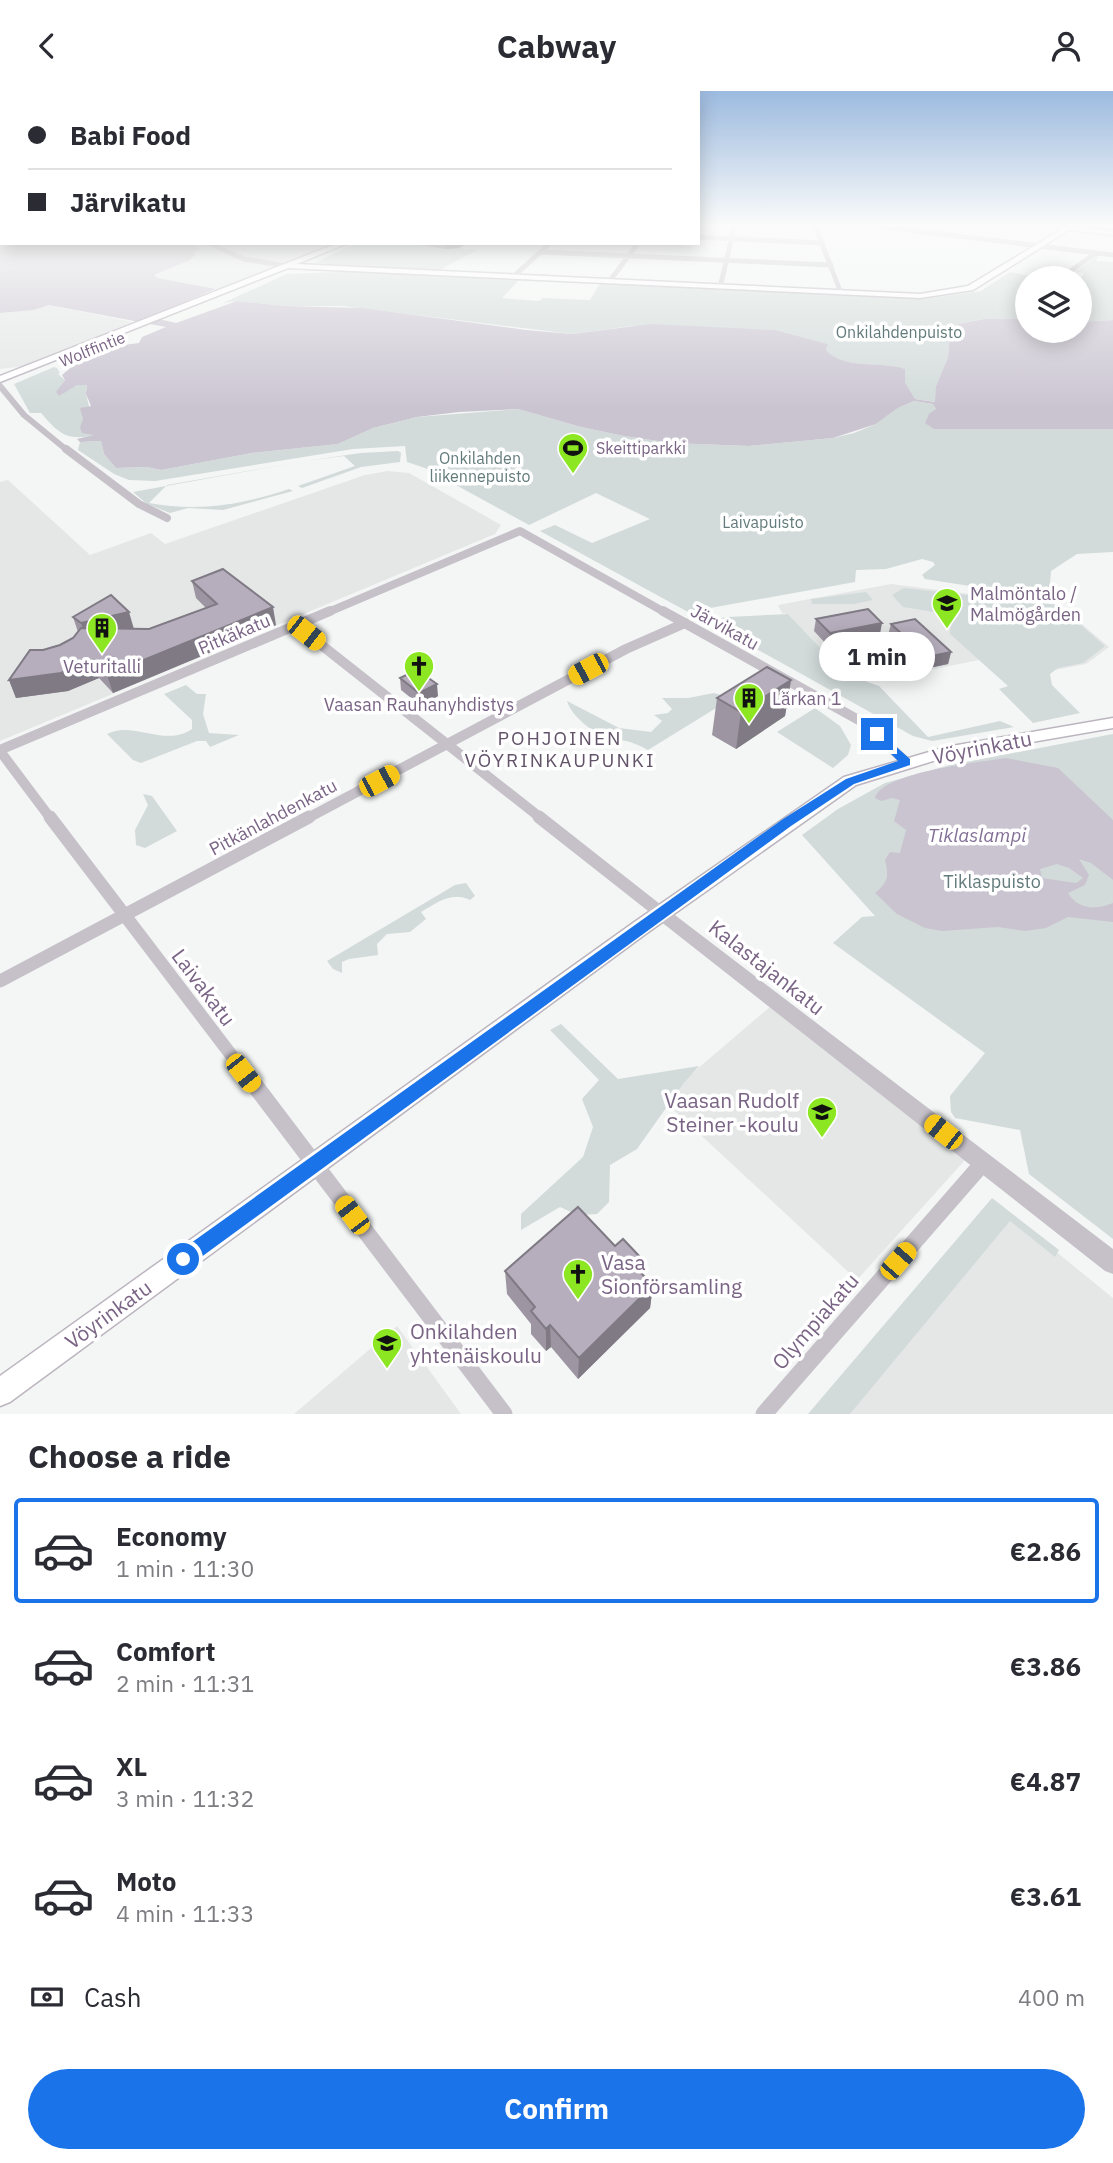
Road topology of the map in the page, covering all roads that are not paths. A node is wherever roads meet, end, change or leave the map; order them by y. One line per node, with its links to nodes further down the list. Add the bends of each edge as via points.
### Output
1 (245, 285): 8 (main road, Wolffintie)
2 (660, 285): 6 (main road)
3 (721, 285): 6 (street)
4 (839, 285): 7 (street)
5 (977, 285): 7 (main road, via 920,296)
6 (720, 288): 7 (main road)
7 (842, 293)
8 (146, 325): 9 (main road, Wolffintie); 10 (main road, Wolffintie)
9 (0, 379)
10 (0, 385): 11 (street, Wolffintie, via 24,415 60,445 130,498)
11 (167, 518)
12 (520, 531): 13 (street, Järvikatu); 14 (street, Pitkäkatu)
13 (685, 623): 16 (street, Pitkänlahdenkatu); 18 (street, Järvikatu, via 864,723)
14 (296, 625): 16 (street, Kalastajankatu); 17 (street, Pitkäkatu)
15 (1113, 723): 18 (main road, Vöyrinkatu)
16 (448, 744): 19 (street, Kalastajankatu); 20 (street, Pitkänlahdenkatu)
17 (0, 751): 20 (street, Laivakatu)
18 (906, 762): 19 (main road, Vöyrinkatu, via 850,781)
19 (661, 913): 22 (street, Kalastajankatu); 23 (main road, Vöyrinkatu)
20 (124, 915): 21 (street, Pitkänlahdenkatu); 23 (street, Laivakatu)
21 (0, 981)
22 (983, 1163): 24 (street, Kalastajankatu); 27 (street, Olympiakatu)
23 (314, 1165): 25 (main road, Vöyrinkatu); 26 (street, Laivakatu)
24 (1113, 1263)
25 (0, 1392)
26 (504, 1414)
27 (764, 1414)

